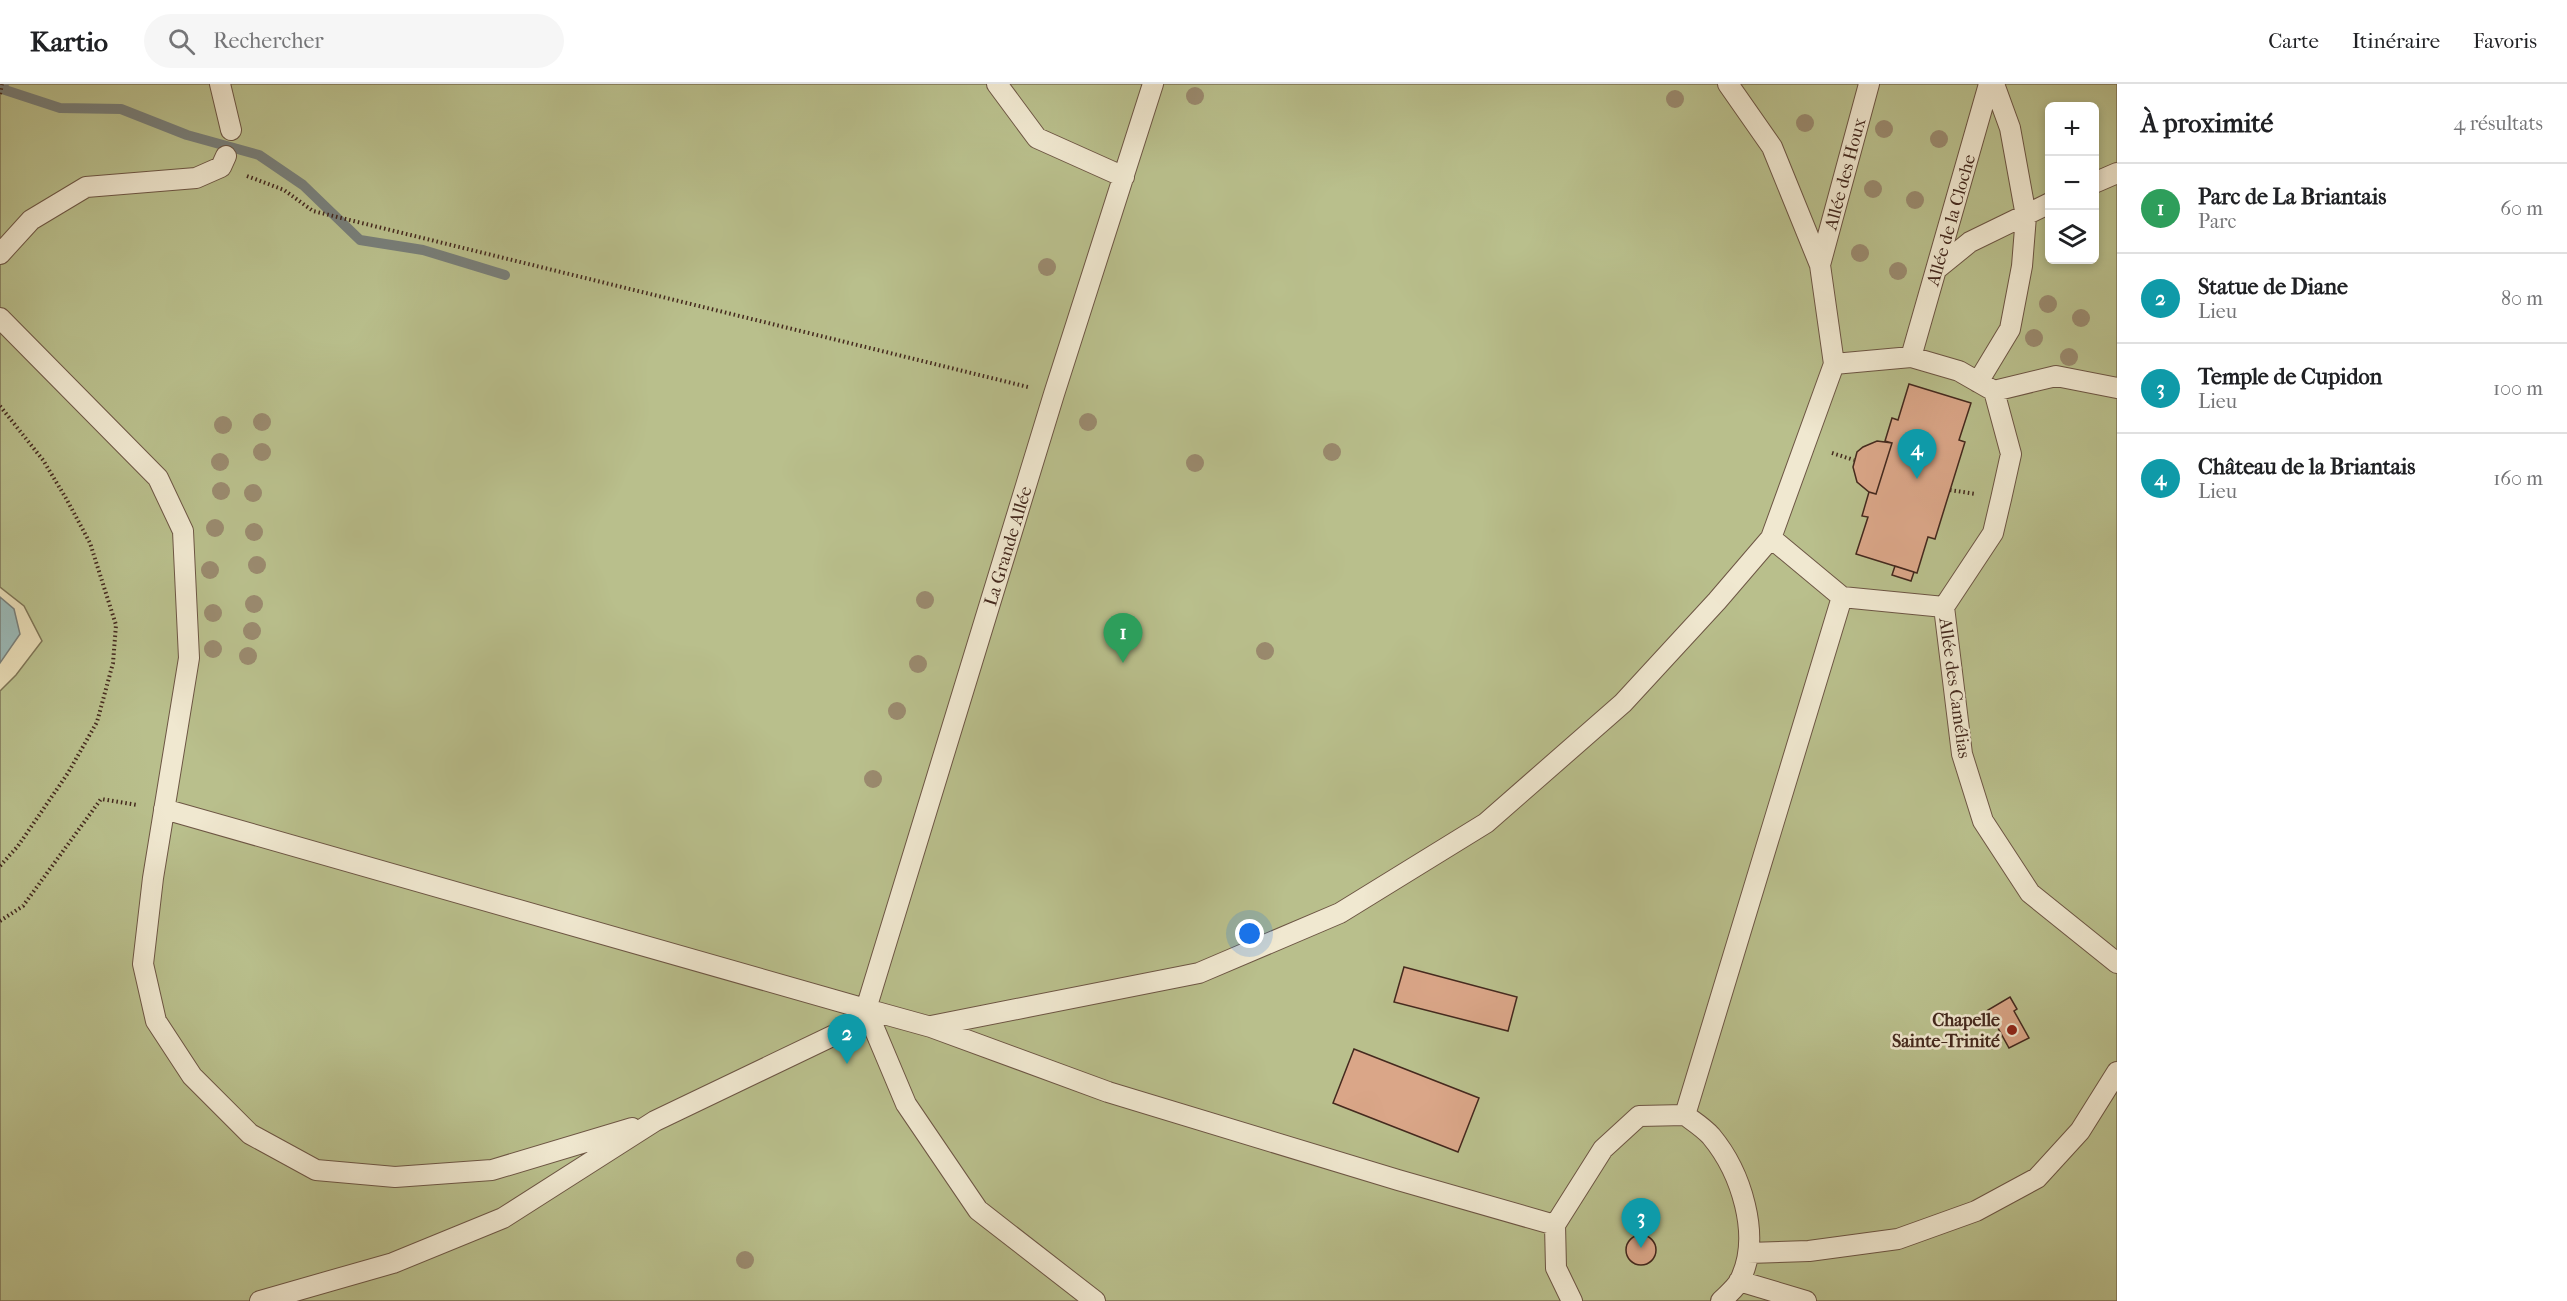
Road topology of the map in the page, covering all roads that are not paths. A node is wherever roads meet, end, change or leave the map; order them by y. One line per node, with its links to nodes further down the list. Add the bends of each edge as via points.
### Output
1 (220, 84): 7 (lane)
2 (997, 84): 10 (lane, via 1036,138)
3 (1153, 84): 10 (lane, La Grande Allée)
4 (1728, 84): 15 (lane, via 1772,147)
5 (1869, 84): 15 (lane, Allée des Houx)
6 (1991, 84): 13 (lane, via 2010,128); 16 (lane, Allée de la Cloche)
7 (231, 130)
8 (224, 161): 14 (lane, via 196,178 86,187 31,220)
9 (2117, 173): 11 (lane)
10 (1124, 177): 27 (lane, La Grande Allée)
11 (2099, 181)
12 (2045, 205): 13 (lane)
13 (2026, 216): 16 (lane, via 1970,242); 20 (lane, via 2022,266 2010,329)
14 (0, 254)
15 (1820, 265): 19 (lane)
16 (1938, 268): 18 (lane, Allée de la Cloche)
17 (0, 318): 25 (lane, via 158,478 183,531 189,658)
18 (1911, 357): 19 (lane); 20 (lane, via 1959,371)
19 (1834, 364): 22 (lane)
20 (1986, 387): 21 (lane, via 2056,376); 24 (lane, via 2011,454 1993,533)
21 (2117, 388)
22 (1771, 538): 23 (lane); 28 (lane, via 1718,601 1598,726 1486,823 1340,914 1199,973)
23 (1842, 597): 24 (lane); 30 (lane)
24 (1944, 607): 26 (lane, Allée des Camélias, via 1962,754 1983,821 2030,893)
25 (164, 809): 27 (lane); 31 (lane, via 143,964 156,1020 192,1076 250,1134 316,1170 395,1177 492,1170)
26 (2117, 963)
27 (866, 1009): 28 (lane); 31 (lane, via 849,1028); 36 (lane, via 906,1104 978,1210)
28 (931, 1027): 32 (lane, via 1108,1092)
29 (2117, 1072): 33 (lane, via 2080,1131 2037,1178 1976,1211 1898,1239 1809,1251)
30 (1685, 1114): 32 (lane, via 1639,1116 1603,1149); 33 (lane, via 1710,1135 1730,1167 1748,1214)
31 (655, 1121): 35 (lane, via 503,1218 393,1263)
32 (1555, 1225): 37 (lane, via 1556,1268)
33 (1748, 1253): 34 (lane)
34 (1739, 1281): 38 (lane); 39 (lane)
35 (260, 1301)
36 (1095, 1301)
37 (1572, 1301)
38 (1721, 1301)
39 (1806, 1301)

